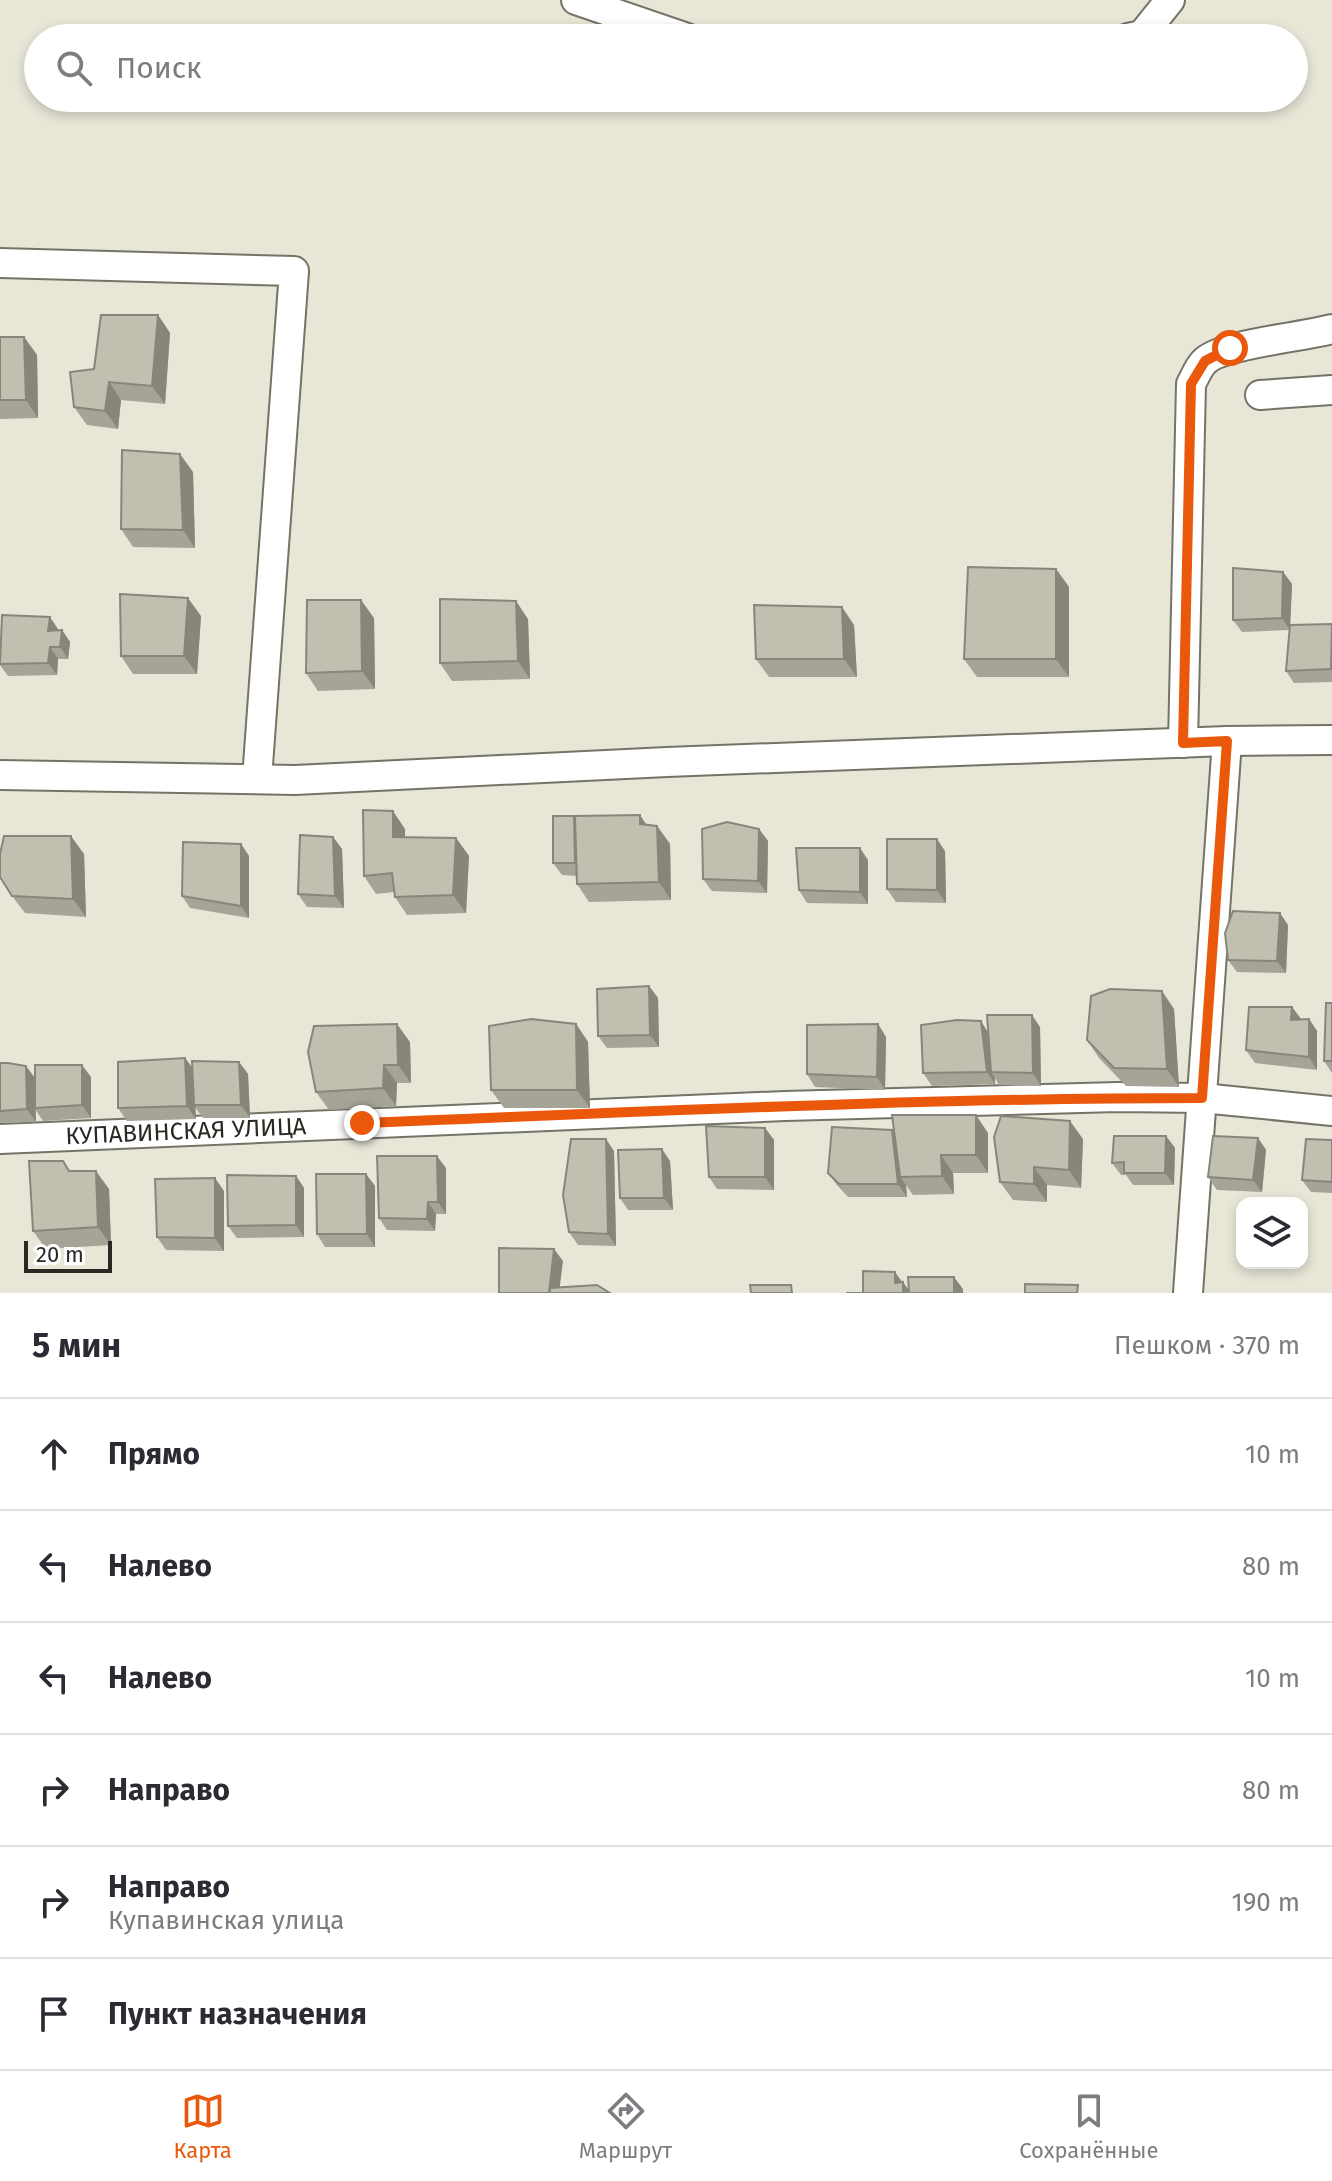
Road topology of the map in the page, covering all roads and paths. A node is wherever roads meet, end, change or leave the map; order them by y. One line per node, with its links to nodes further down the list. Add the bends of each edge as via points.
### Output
1 (576, 0): 3 (street)
2 (1170, 0): 4 (street)
3 (646, 24)
4 (1151, 24)
5 (0, 263): 13 (street, via 294,271)
6 (1332, 329): 11 (street, via 1230,348 1205,361 1191,384)
7 (1332, 390): 8 (street)
8 (1260, 395)
9 (1332, 740): 10 (street)
10 (1227, 741): 11 (street); 14 (street)
11 (1183, 743): 13 (street)
12 (0, 775): 13 (street)
13 (257, 779)
14 (1202, 1098): 15 (street, КУПАВИНСКАЯ УЛИЦА); 16 (street, КУПАВИНСКАЯ УЛИЦА, via 785,1106); 17 (street)
15 (1332, 1111)
16 (0, 1139)
17 (1188, 1293)

